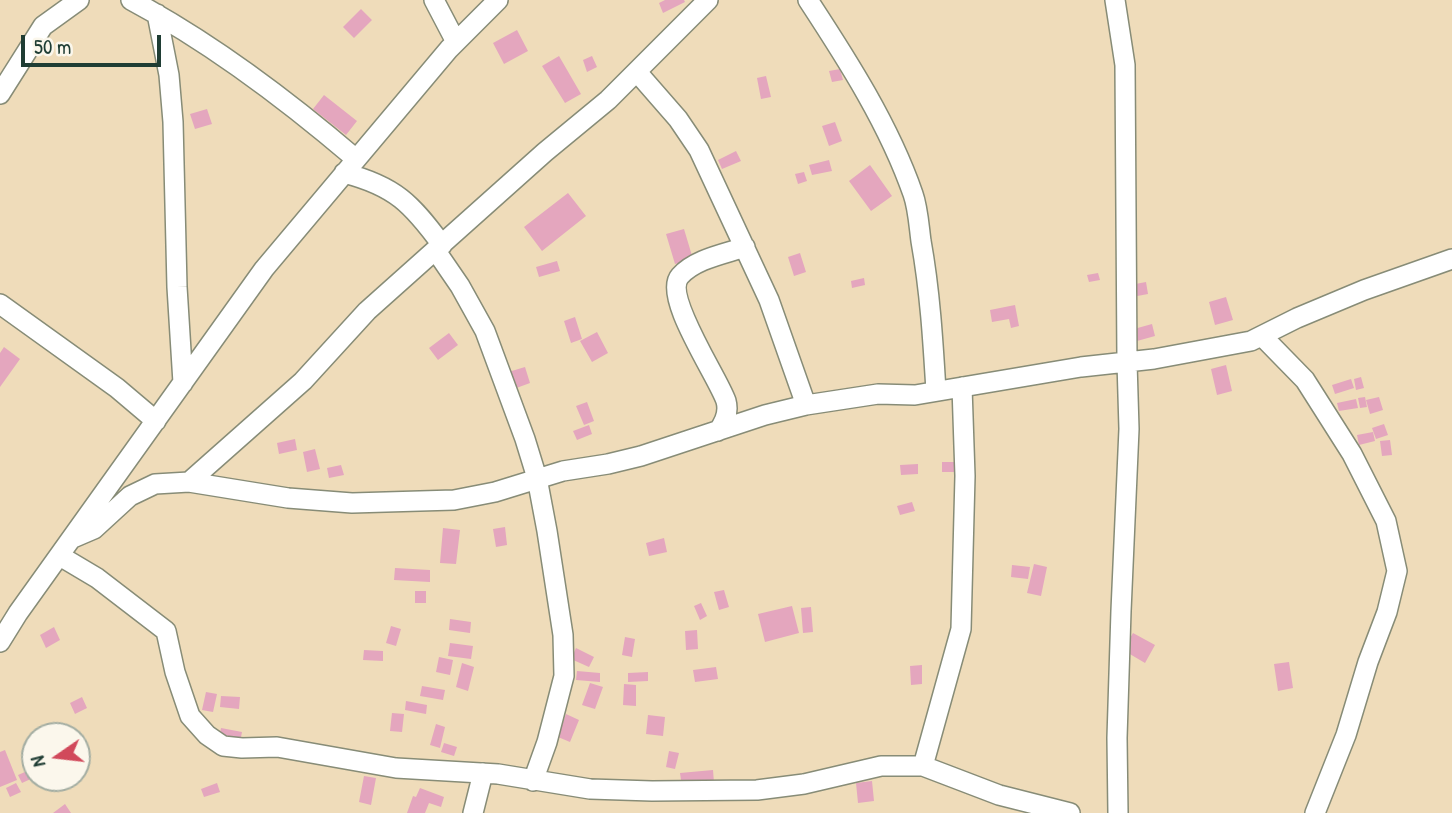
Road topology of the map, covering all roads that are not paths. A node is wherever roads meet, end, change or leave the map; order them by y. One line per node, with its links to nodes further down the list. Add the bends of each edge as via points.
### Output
1 (79, 0): 10 (street, via 43,26)
2 (434, 0): 8 (street)
3 (498, 0): 8 (street)
4 (708, 0): 9 (street)
5 (808, 0): 20 (street, via 849,62 914,196 928,282)
6 (1115, 0): 17 (street, via 1125,65)
7 (143, 5): 11 (street, via 208,46 328,135); 18 (street, via 169,75)
8 (456, 42): 11 (street)
9 (636, 72): 12 (street, via 699,150); 13 (street)
10 (0, 94)
11 (350, 166): 13 (street, via 398,195 421,216); 18 (street, via 264,269)
12 (744, 247): 21 (street, via 769,300); 23 (street, via 688,268 677,278 679,301 692,334 726,402)
13 (439, 248): 24 (street, via 485,331); 25 (street, via 367,311 303,381)
14 (1452, 259): 16 (street, via 1364,290)
15 (0, 304): 22 (street, via 117,387)
16 (1262, 336): 17 (street); 35 (street, via 1305,380 1352,454 1386,521 1397,571 1346,735)
17 (1127, 362): 19 (street); 34 (street)
18 (183, 383): 22 (street)
19 (962, 387): 20 (street); 29 (street, via 961,629)
20 (936, 391): 21 (street)
21 (806, 405): 23 (street)
22 (156, 421): 26 (street)
23 (718, 431): 24 (street, via 641,456)
24 (537, 478): 25 (street, via 454,500 352,503); 31 (street, via 563,635 564,676)
25 (189, 482): 26 (street, via 144,488 94,529)
26 (73, 538): 27 (street)
27 (60, 556): 28 (street); 30 (street, via 166,631 190,716 223,746 277,747 396,768)
28 (0, 642)
29 (923, 766): 31 (street, via 881,766 757,790 590,789); 33 (street, via 999,795)
30 (483, 773): 31 (street); 32 (street)
31 (533, 781)
32 (472, 813)
33 (1070, 813)
34 (1118, 813)
35 (1315, 813)

